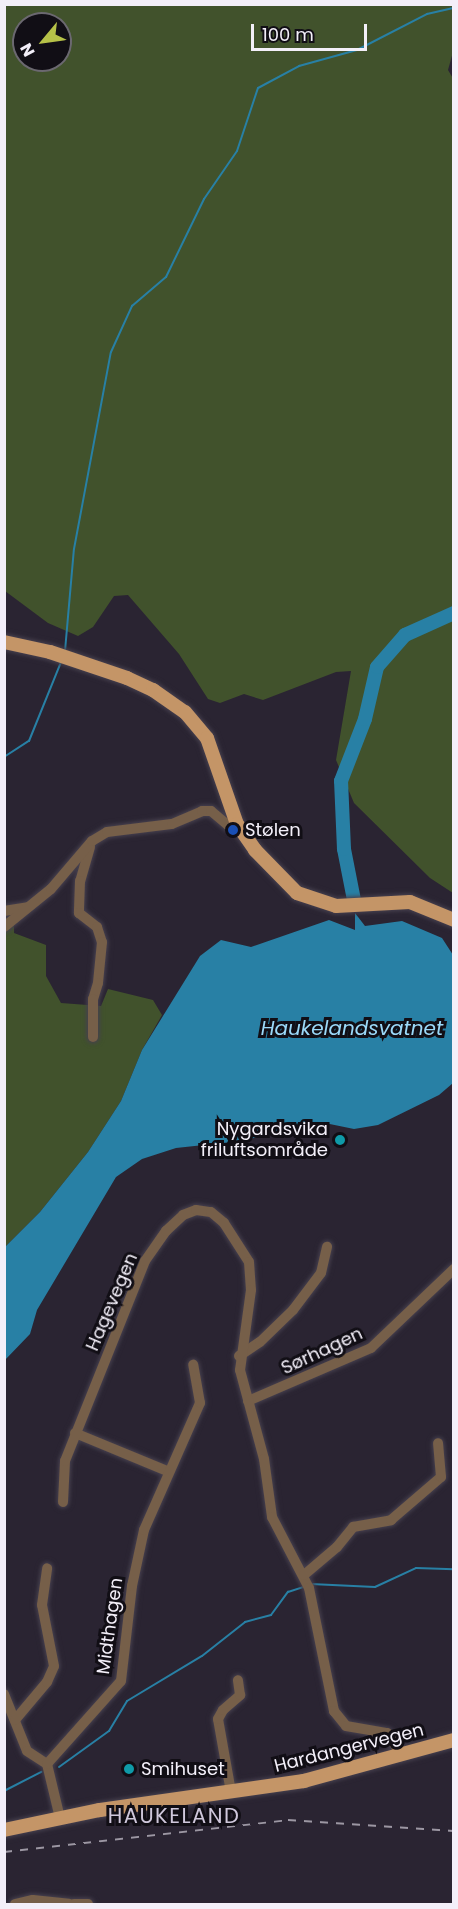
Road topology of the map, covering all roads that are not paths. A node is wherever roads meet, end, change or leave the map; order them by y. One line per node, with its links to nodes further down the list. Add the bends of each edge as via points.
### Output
1 (4, 642): 2 (main road, via 108,671 153,690 185,712 207,738)
2 (237, 824): 3 (street, via 229,826 211,811 202,811 172,824 107,832); 6 (main road, via 278,877 311,900 336,906 400,900 423,905)
3 (92, 841): 4 (street); 8 (street, via 80,880 79,913 97,927 102,942 93,999)
4 (31, 906): 5 (street); 7 (street)
5 (4, 912)
6 (453, 920)
7 (4, 927)
8 (93, 1037)
9 (327, 1247): 11 (street, via 321,1273 293,1310)
10 (453, 1269): 13 (street, Sørhagen, via 371,1348)
11 (239, 1356): 13 (street, Hagevegen); 14 (street, Hagevegen, via 249,1301 249,1262 219,1216 203,1210 190,1212 166,1231 145,1261)
12 (193, 1365): 16 (street, Midthagen, via 200,1403)
13 (248, 1401): 19 (street, Hagevegen, via 264,1459 272,1517)
14 (75, 1433): 16 (street); 17 (street, Hagevegen, via 61,1478)
15 (438, 1443): 19 (street, via 441,1477 391,1520 353,1527)
16 (167, 1471): 25 (street, Midthagen, via 138,1548 121,1681)
17 (63, 1502)
18 (47, 1568): 22 (street, via 42,1605 54,1666 47,1682)
19 (306, 1581): 24 (street, Hagevegen, via 334,1711 346,1726 387,1732)
20 (238, 1680): 26 (street, via 240,1695 218,1719)
21 (4, 1694): 22 (street)
22 (15, 1720): 25 (street, via 27,1751)
23 (453, 1740): 24 (main road, Hardangervegen)
24 (401, 1754): 26 (main road, Hardangervegen, via 304,1781)
25 (47, 1764): 27 (street)
26 (231, 1792): 27 (main road, Hardangervegen)
27 (60, 1818): 28 (main road, Hardangervegen)
28 (4, 1830)
29 (88, 1904): 31 (street)
30 (15, 1905): 31 (street, via 33,1900)
31 (72, 1905)

